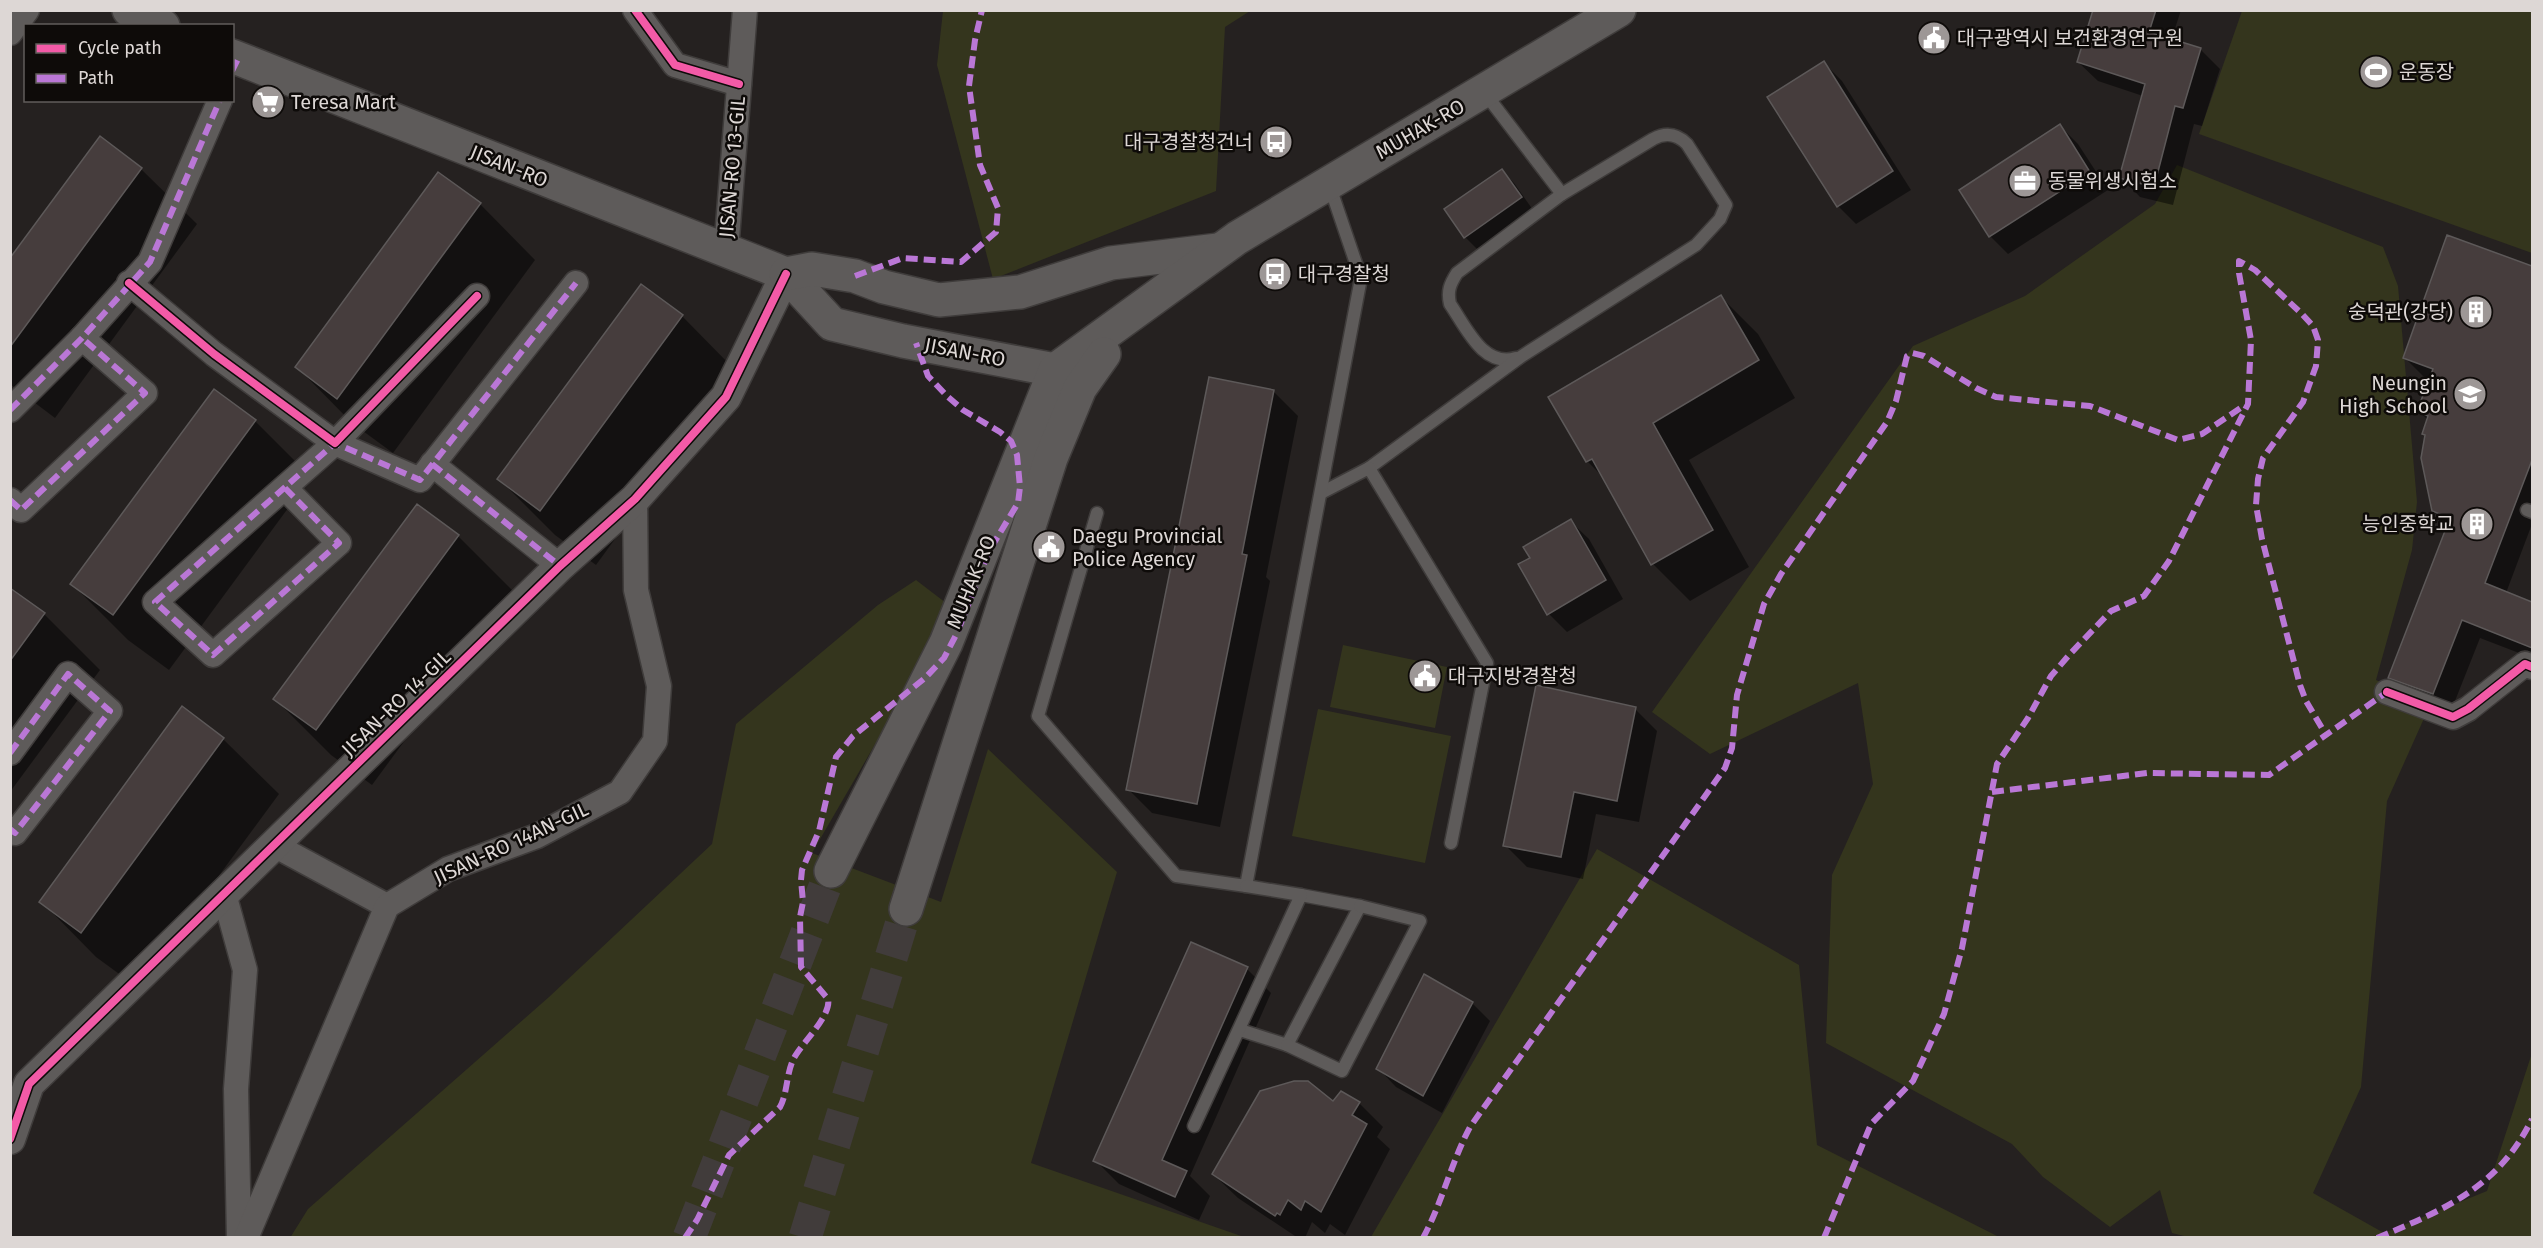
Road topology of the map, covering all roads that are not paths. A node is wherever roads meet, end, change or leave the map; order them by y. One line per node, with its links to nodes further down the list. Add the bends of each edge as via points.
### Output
1 (27, 10): 7 (street)
2 (129, 10): 6 (main road)
3 (635, 10): 9 (street, via 675,65)
4 (745, 10): 9 (street, JISAN-RO 13-GIL)
5 (1619, 10): 10 (main road, MUHAK-RO)
6 (158, 24)
7 (10, 33)
8 (234, 62): 15 (main road, JISAN-RO)
9 (739, 84): 15 (street, JISAN-RO 13-GIL)
10 (1483, 91): 12 (main road, MUHAK-RO); 13 (lane)
11 (219, 102): 18 (street, via 150,262)
12 (1329, 183): 14 (main road, MUHAK-RO); 31 (lane, via 1361,278)
13 (1562, 194): 23 (lane, via 1457,273 1450,284 1450,304 1485,353 1502,360); 23 (lane, via 1653,139 1673,135 1687,144 1725,205 1720,219 1696,245)
14 (1222, 249): 16 (main road, MUHAK-RO); 21 (main road, MUHAK-RO)
15 (726, 251): 17 (main road, JISAN-RO)
16 (1111, 263): 17 (main road, JISAN-RO, via 1020,292 939,300 855,276 812,269)
17 (786, 274): 25 (main road, JISAN-RO, via 832,324); 32 (street, JISAN-RO 14-GIL, via 726,398)
18 (129, 283): 22 (street); 27 (street, via 214,354)
19 (576, 283): 28 (street)
20 (477, 296): 27 (street)
21 (1130, 315): 24 (main road, MUHAK-RO); 25 (main road, MUHAK-RO)
22 (82, 338): 26 (street); 33 (street, via 144,393 21,510)
23 (1522, 356): 29 (lane)
24 (1095, 366): 25 (main road, JISAN-RO); 48 (main road, MUHAK-RO, via 1080,388 1051,458)
25 (1056, 370): 42 (main road, MUHAK-RO, via 946,643)
26 (10, 410)
27 (335, 443): 28 (street, via 420,480); 30 (street)
28 (432, 464): 35 (street)
29 (1369, 468): 31 (lane); 40 (lane, via 1487,663)
30 (285, 488): 30 (street, via 154,602 213,655 339,543)
31 (1321, 493): 43 (lane)
32 (635, 499): 35 (street, JISAN-RO 14-GIL); 46 (street, JISAN-RO 14AN-GIL, via 636,590 659,686 655,741 620,792 537,836 448,869)
33 (10, 500)
34 (1097, 513): 43 (lane, via 1038,716 1176,876)
35 (560, 566): 41 (street, JISAN-RO 14-GIL)
36 (2532, 667): 37 (street, via 2525,664 2453,717)
37 (2387, 692)
38 (10, 753): 39 (street, via 68,674 110,711 15,833)
39 (10, 829)
40 (1451, 843)
41 (274, 845): 44 (street, JISAN-RO 14-GIL); 46 (street)
42 (831, 871)
43 (1246, 886): 45 (lane)
44 (224, 894): 51 (street, JISAN-RO 14-GIL); 54 (street, via 245,970 236,1089)
45 (1301, 895): 47 (lane); 49 (lane)
46 (387, 906): 55 (street)
47 (1360, 906): 50 (lane); 50 (lane, via 1420,921 1342,1071)
48 (906, 909)
49 (1240, 1030): 50 (lane); 52 (lane)
50 (1287, 1045)
51 (20, 1088): 53 (street, JISAN-RO 14-GIL)
52 (1194, 1126)
53 (10, 1139)
54 (239, 1238)
55 (246, 1238)

